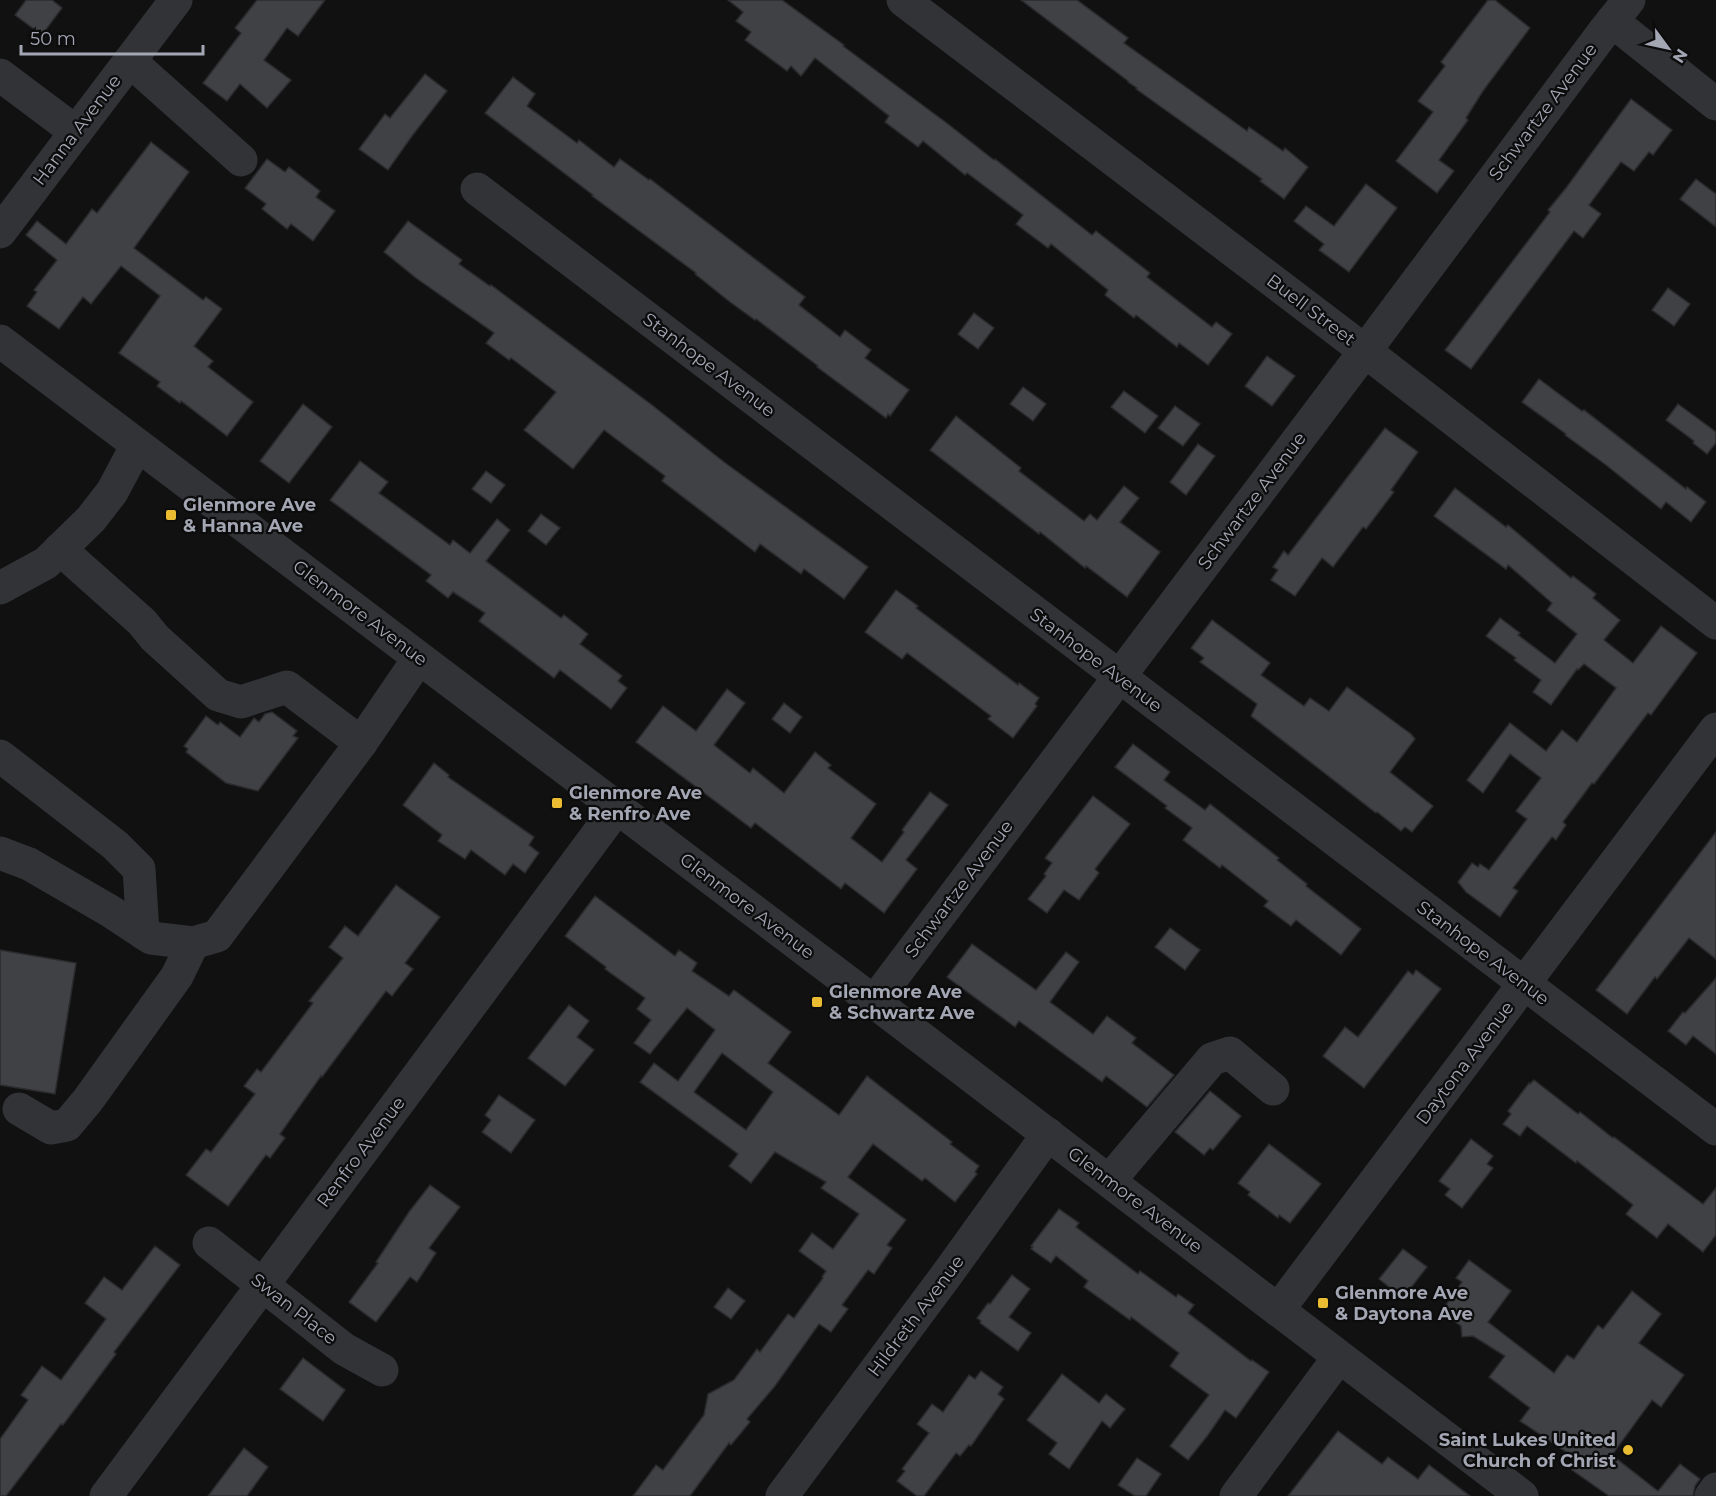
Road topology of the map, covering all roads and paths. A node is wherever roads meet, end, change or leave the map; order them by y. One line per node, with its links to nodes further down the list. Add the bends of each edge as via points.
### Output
1 (176, 0): 4 (street, Hanna Avenue)
2 (903, 0): 12 (street, Buell Street)
3 (1620, 10): 6 (street); 12 (street, Schwartze Avenue)
4 (130, 61): 7 (street, Hanna Avenue); 8 (street)
5 (0, 75): 7 (street)
6 (1716, 104)
7 (76, 132): 10 (street, Hanna Avenue)
8 (241, 160)
9 (477, 189): 18 (street, Stanhope Avenue)
10 (0, 232)
11 (0, 341): 13 (street, Glenmore Avenue)
12 (1365, 351): 16 (street, Buell Street); 18 (street, Schwartze Avenue)
13 (137, 445): 14 (street, via 112,492); 17 (street, Glenmore Avenue)
14 (60, 549): 15 (street, via 46,562); 20 (street, via 218,695 241,702 286,687)
15 (0, 588)
16 (1716, 622)
17 (419, 658): 20 (street); 22 (street, Glenmore Avenue)
18 (1119, 677): 26 (street, Stanhope Avenue); 27 (street, Schwartze Avenue)
19 (1716, 729): 26 (street, Daytona Avenue)
20 (361, 743): 25 (street, via 217,936)
21 (0, 756): 24 (street, via 115,845 139,869)
22 (617, 808): 27 (street, Glenmore Avenue); 34 (street, Renfro Avenue)
23 (0, 853): 24 (street, via 29,864)
24 (143, 933): 25 (street, via 151,938)
25 (194, 943): 29 (street, via 177,976 67,1125 51,1128)
26 (1524, 984): 30 (street, Stanhope Avenue); 35 (street, Daytona Avenue)
27 (874, 1002): 31 (street, Glenmore Avenue)
28 (1273, 1089): 32 (street, via 1230,1053 1212,1059)
29 (19, 1109)
30 (1716, 1129)
31 (1048, 1134): 32 (street, Glenmore Avenue); 41 (street, Hildreth Avenue)
32 (1109, 1181): 35 (street, Glenmore Avenue)
33 (209, 1243): 34 (street, Swan Place)
34 (262, 1285): 37 (street, Swan Place, via 344,1349); 40 (street, Renfro Avenue)
35 (1278, 1310): 36 (street, Glenmore Avenue)
36 (1339, 1357): 39 (street, Glenmore Avenue); 42 (street)
37 (382, 1370)
38 (1716, 1489): 43 (street)
39 (1520, 1495)
40 (106, 1496)
41 (782, 1496)
42 (1236, 1496)
43 (1711, 1496)

